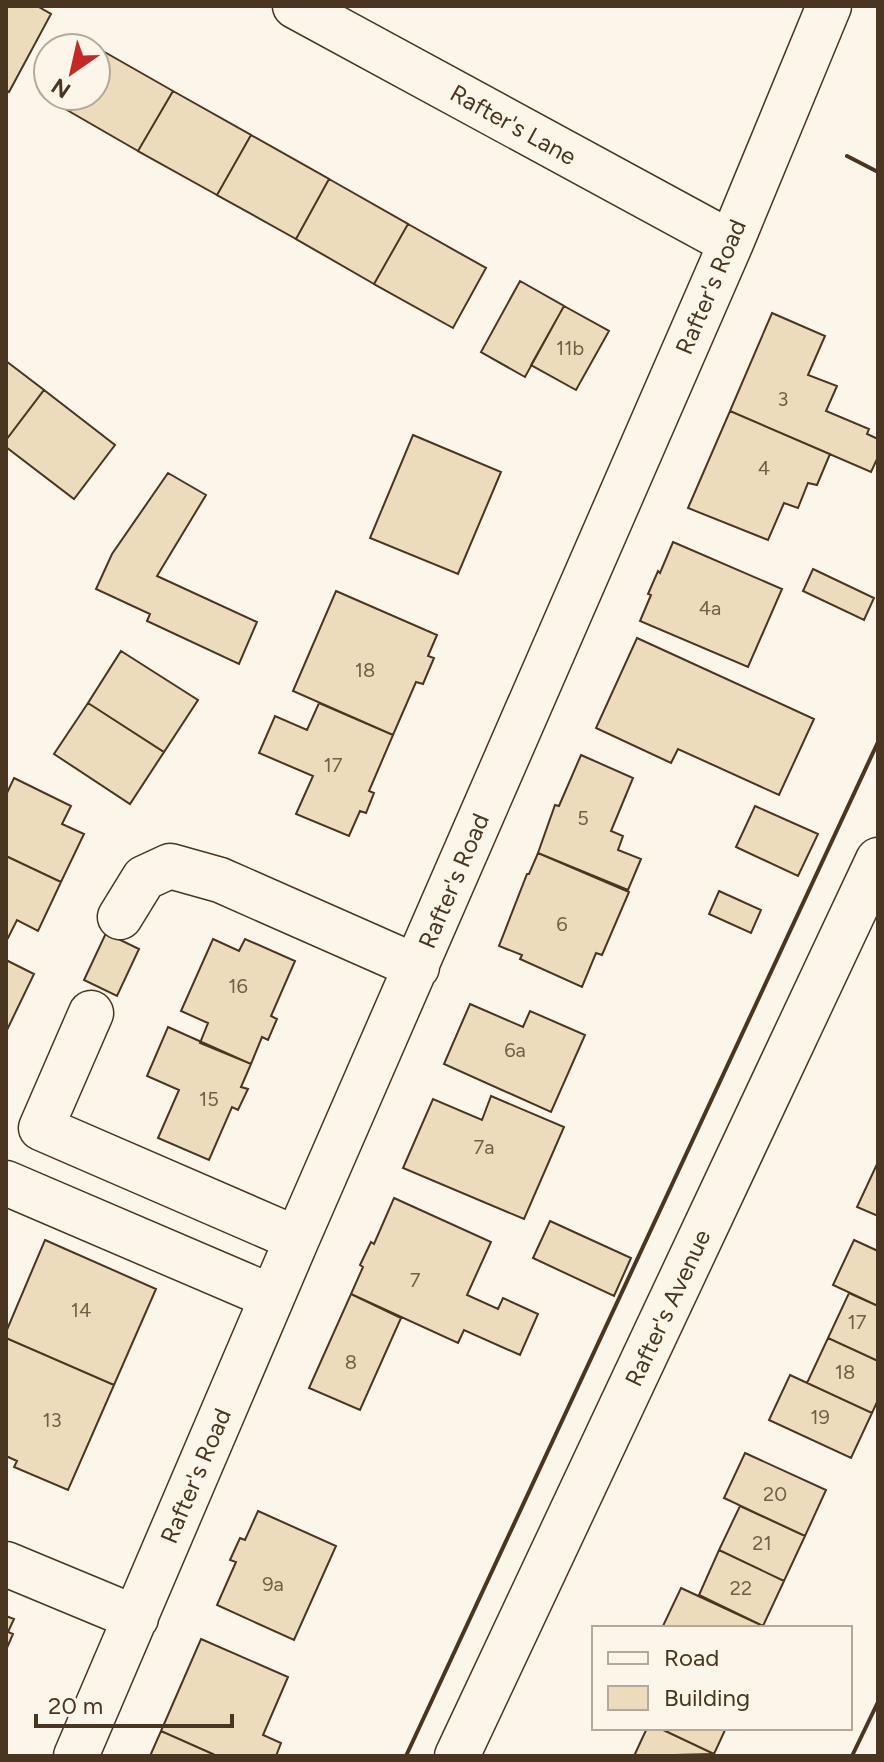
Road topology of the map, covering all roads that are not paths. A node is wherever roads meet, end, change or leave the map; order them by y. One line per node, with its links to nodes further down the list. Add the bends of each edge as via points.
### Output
1 (295, 6): 3 (street, Rafter's Lane)
2 (829, 6): 3 (street, Rafter's Road)
3 (731, 243): 6 (street, Rafter's Road)
4 (878, 860): 14 (street, Rafter's Avenue)
5 (120, 917): 6 (street, via 144,878 170,866 220,880)
6 (417, 967): 9 (street, Rafter's Road)
7 (91, 1013): 9 (street, via 41,1128)
8 (6, 1183): 10 (street)
9 (297, 1239): 10 (street, Rafter's Road)
10 (272, 1297): 12 (street, Rafter's Road)
11 (6, 1564): 12 (street)
12 (136, 1618): 13 (street, Rafter's Road)
13 (76, 1756)
14 (457, 1756)

